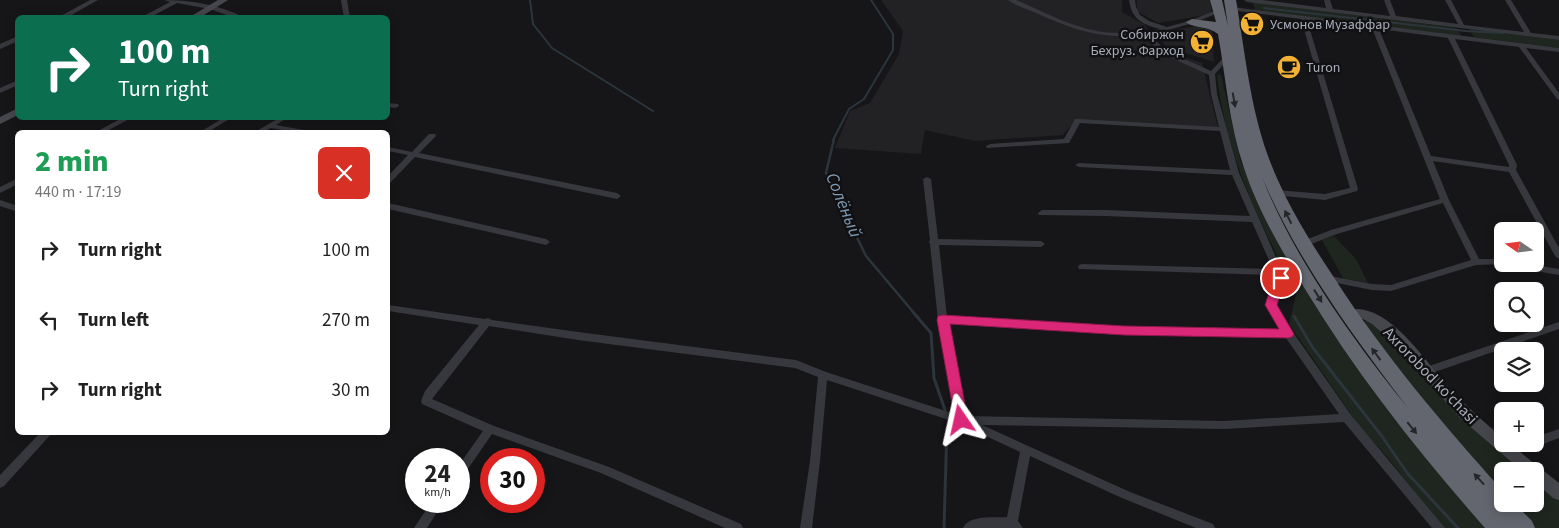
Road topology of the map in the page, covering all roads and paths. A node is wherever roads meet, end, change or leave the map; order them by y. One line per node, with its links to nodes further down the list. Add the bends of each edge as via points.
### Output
1 (95, 0): 17 (street)
2 (167, 0): 12 (street)
3 (224, 0): 14 (street)
4 (344, 0): 21 (street)
5 (1011, 0): 28 (street, via 1097,33)
6 (1132, 0): 27 (street, via 1137,16)
7 (1247, 0): 15 (street); 16 (street)
8 (1327, 0): 15 (street)
9 (1387, 0): 23 (street)
10 (1448, 0): 25 (street)
11 (1508, 0): 30 (street)
12 (178, 1): 14 (street); 18 (street)
13 (1224, 5): 16 (street); 24 (street); 29 (highway); 65 (highway, via 1261,155)
14 (211, 7): 19 (street); 20 (street)
15 (1330, 10): 23 (street)
16 (1250, 12): 22 (street)
17 (66, 15)
18 (149, 15)
19 (197, 15)
20 (234, 15)
21 (347, 15)
22 (1303, 17): 26 (street); 65 (street, via 1354,189 1325,197)
23 (1394, 18): 25 (street)
24 (1192, 22): 27 (street); 29 (highway, via 1214,25)
25 (1462, 26): 30 (street)
26 (1375, 27): 31 (street); 57 (street)
27 (1167, 29): 28 (street)
28 (1151, 32): 38 (street, via 1147,34 1149,38 1164,50)
29 (1223, 32): 37 (highway)
30 (1530, 35): 32 (street)
31 (1451, 37): 34 (street); 59 (street, via 1513,165)
32 (1559, 38)
33 (15, 40): 35 (street)
34 (1521, 45): 36 (street); 41 (street)
35 (0, 47)
36 (1558, 51)
37 (1227, 57): 38 (street); 116 (highway, one-way to 116, via 1244,144 1278,229 1318,296 1376,381 1430,450)
38 (1212, 74): 48 (street)
39 (15, 84): 40 (street)
40 (0, 91)
41 (1559, 98)
42 (15, 113): 46 (street)
43 (123, 120): 49 (street)
44 (224, 120): 50 (street)
45 (280, 120): 47 (street)
46 (0, 121)
47 (270, 126): 51 (street); 52 (street)
48 (1222, 129): 54 (street, via 1078,121 1066,141); 60 (street)
49 (104, 130)
50 (207, 130)
51 (263, 130)
52 (293, 130)
53 (432, 136): 56 (street)
54 (990, 146)
55 (390, 149): 56 (street)
56 (413, 154): 61 (street); 66 (street)
57 (1428, 158): 59 (street); 67 (street)
58 (1079, 165): 60 (street)
59 (1512, 170): 77 (street)
60 (1235, 173): 72 (street)
61 (390, 178)
62 (927, 179): 74 (street)
63 (15, 182): 64 (street)
64 (0, 190)
65 (1276, 193): 76 (highway, one-way to 65)
66 (617, 196)
67 (1445, 200): 76 (street); 78 (street)
68 (0, 203): 70 (street)
69 (390, 206): 73 (street)
70 (15, 208)
71 (1042, 213): 72 (street)
72 (1254, 219): 82 (street)
73 (546, 242)
74 (933, 242): 75 (street); 88 (street)
75 (1042, 244)
76 (1303, 244): 84 (highway)
77 (1559, 256)
78 (1476, 262): 79 (street); 84 (street, via 1390,288)
79 (1494, 262)
80 (1082, 267): 82 (street)
81 (1544, 269): 83 (street)
82 (1278, 272): 91 (street, via 1283,289 1273,296 1271,305)
83 (1559, 272)
84 (1324, 278): 86 (highway); 87 (street, Axrorobod ko'chasi, via 1344,298)
85 (390, 308): 89 (street)
86 (1349, 316): 87 (street, Axrorobod ko'chasi, via 1358,313); 117 (highway, one-way to 86, via 1433,426)
87 (1375, 319): 92 (street, Axrorobod ko'chasi, via 1402,342)
88 (943, 320): 91 (street, via 1124,330); 95 (street)
89 (488, 321): 93 (street, via 796,364); 96 (street, via 426,401)
90 (1559, 325): 92 (street)
91 (1288, 334): 94 (street)
92 (1426, 371): 99 (street, Axrorobod ko'chasi, via 1457,406)
93 (823, 376): 95 (street); 112 (street)
94 (1347, 418): 95 (street, via 1225,425); 115 (street)
95 (961, 420): 101 (street)
96 (490, 429): 103 (street); 111 (street, via 605,470)
97 (1559, 433): 100 (street)
98 (45, 435): 106 (street)
99 (1494, 439)
100 (1544, 439)
101 (1026, 450): 109 (street); 114 (street)
102 (1509, 452): 104 (street, Axrorobod ko'chasi)
103 (470, 458)
104 (1522, 462)
105 (1544, 480): 107 (street, Axrorobod ko'chasi)
106 (0, 483)
107 (1559, 493)
108 (431, 513): 110 (street)
109 (1015, 525): 113 (street, via 982,523)
110 (420, 528)
111 (736, 528)
112 (806, 528)
113 (969, 528)
114 (1209, 528)
115 (1439, 528)
116 (1498, 528)
117 (1524, 528)

